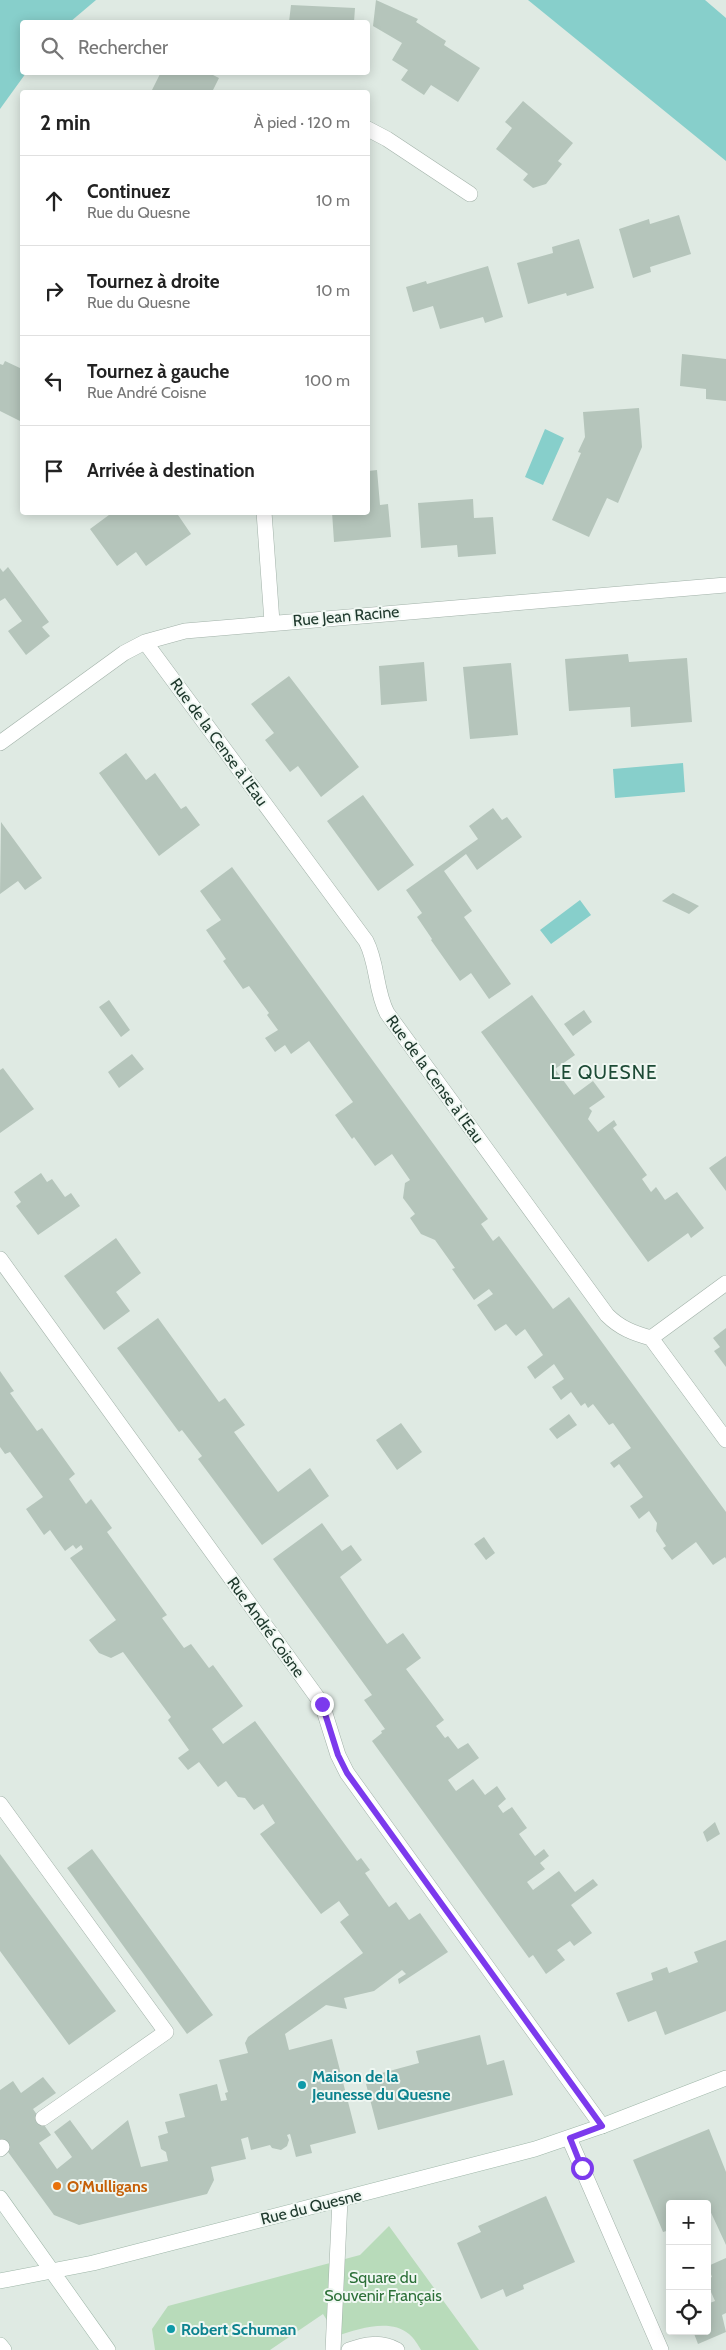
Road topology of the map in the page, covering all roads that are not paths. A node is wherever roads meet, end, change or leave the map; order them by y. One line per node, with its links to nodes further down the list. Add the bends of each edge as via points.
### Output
1 (370, 130): 2 (street)
2 (470, 194)
3 (264, 515): 5 (street)
4 (726, 585): 5 (street, Rue Jean Racine)
5 (272, 622): 6 (street, Rue Jean Racine, via 185,631)
6 (146, 642): 7 (street, Rue Jean Racine, via 124,653); 10 (street, Rue de la Cense à l'Eau, via 366,942 387,1013 607,1315 617,1325)
7 (0, 743)
8 (0, 1259): 15 (street, Rue André Coisne, via 322,1704 347,1773)
9 (726, 1283): 10 (street)
10 (651, 1338): 11 (street)
11 (726, 1440)
12 (0, 1804): 14 (street, via 166,2032)
13 (726, 2078): 15 (street, Rue du Quesne)
14 (43, 2118)
15 (602, 2126): 16 (street, Rue du Quesne)
16 (570, 2138): 18 (street, Rue du Quesne); 27 (street)
17 (0, 2198): 19 (street)
18 (340, 2200): 19 (street, Rue du Quesne); 24 (street)
19 (50, 2271): 20 (street, Rue du Quesne); 23 (street)
20 (0, 2281)
21 (0, 2345): 22 (street)
22 (4, 2350)
23 (108, 2350)
24 (332, 2350)
25 (349, 2350): 26 (street, via 379,2344)
26 (397, 2350)
27 (661, 2350)

